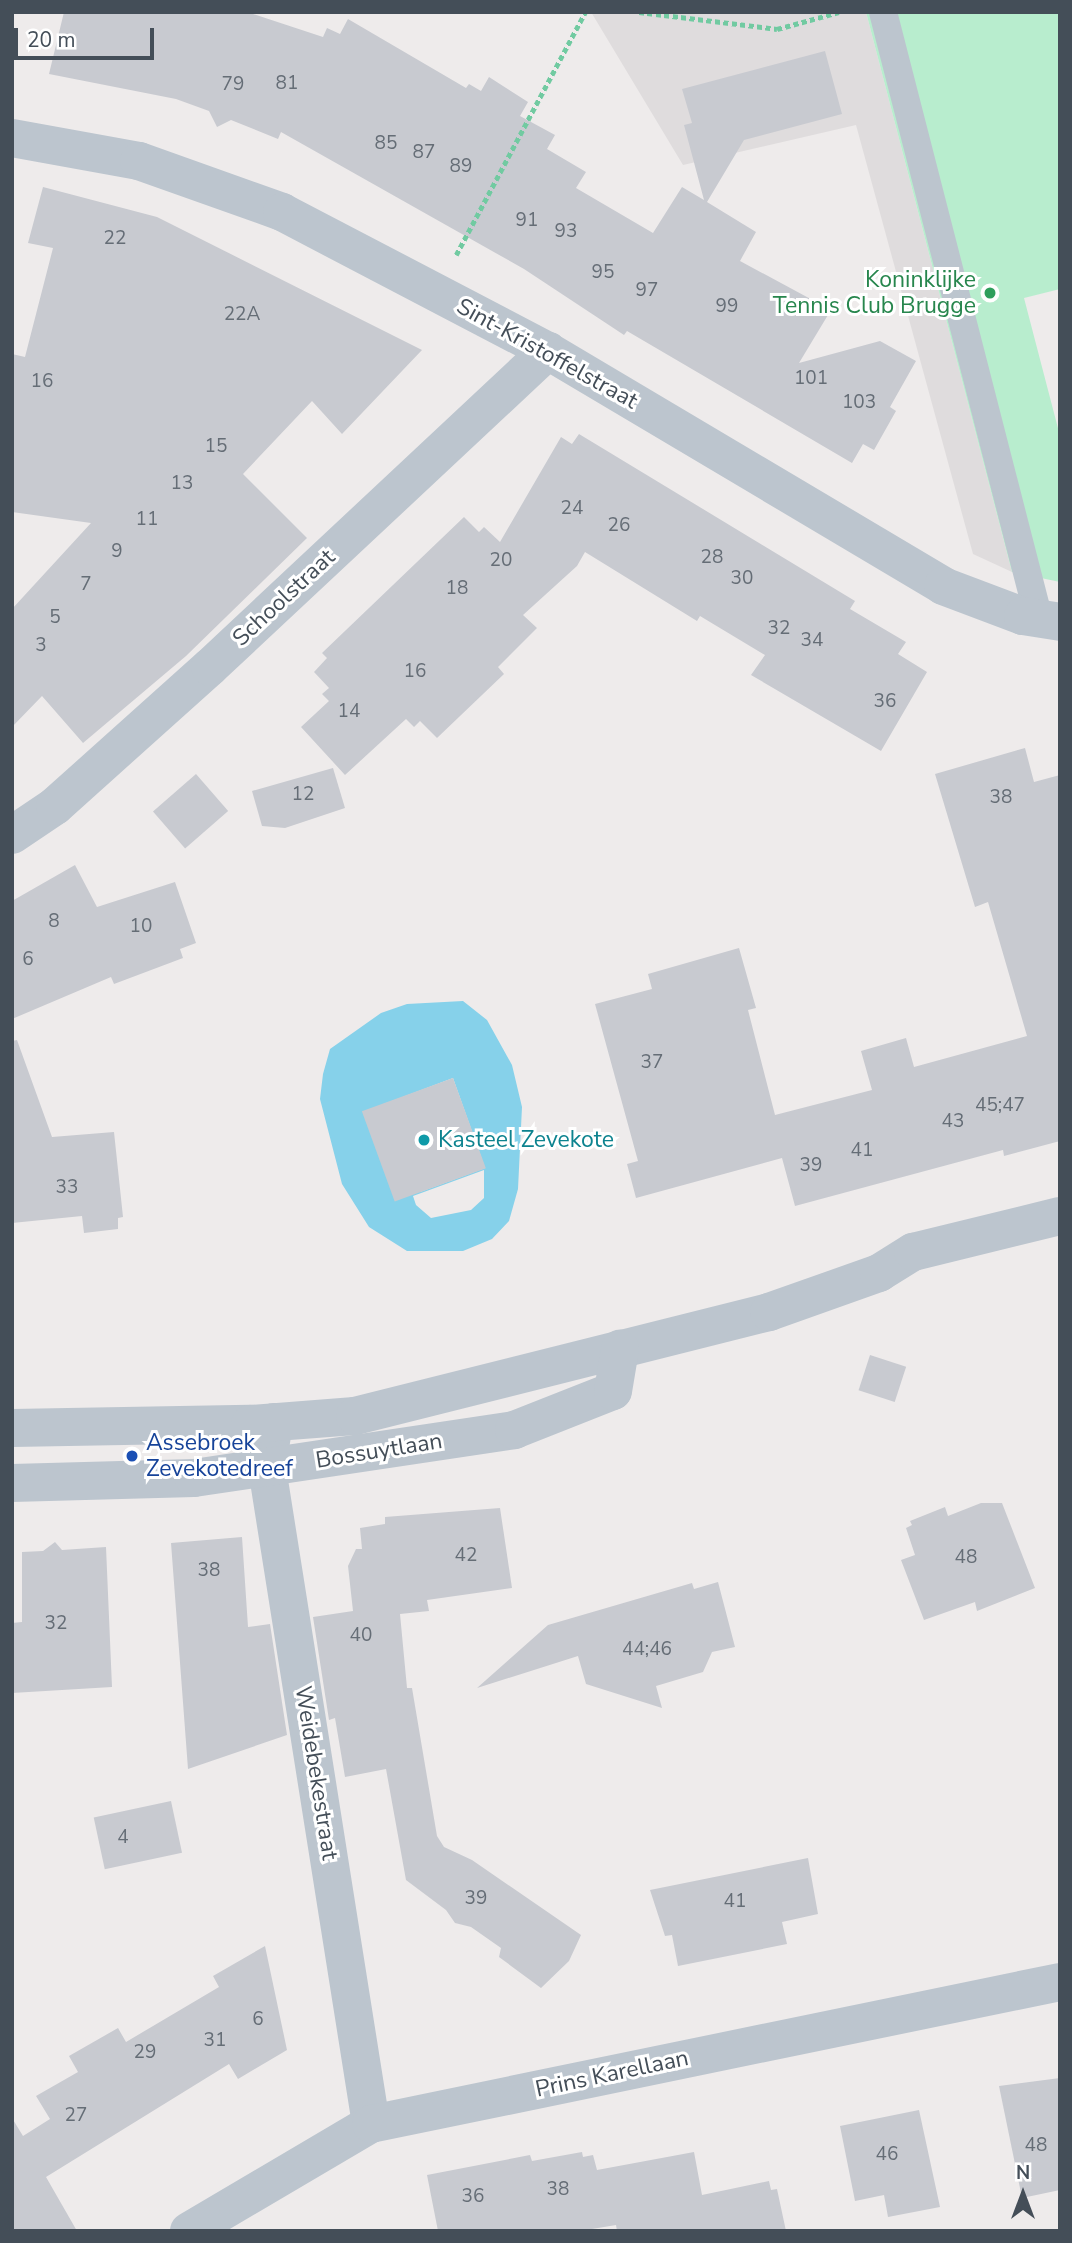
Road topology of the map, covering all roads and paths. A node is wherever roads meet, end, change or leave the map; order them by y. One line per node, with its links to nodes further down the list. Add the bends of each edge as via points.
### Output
1 (585, 12): 6 (path)
2 (639, 12): 3 (path, via 777,29)
3 (839, 12)
4 (883, 12): 8 (lane)
5 (12, 138): 6 (street, Sint-Kristoffelstraat, via 139,161 204,181 282,212)
6 (436, 293): 7 (street, Sint-Kristoffelstraat)
7 (548, 351): 8 (street, Sint-Kristoffelstraat, via 943,586); 9 (street, Schoolstraat, via 210,667 55,806)
8 (1050, 620)
9 (12, 835)
10 (1060, 1216): 11 (street, Bossuytlaan, via 913,1252 879,1273 769,1312)
11 (620, 1349): 12 (street, Bossuytlaan, via 355,1416); 14 (street, Bossuytlaan, via 613,1391 514,1430)
12 (274, 1422): 13 (street, Bossuytlaan); 14 (street, Weidebekestraat)
13 (12, 1428)
14 (267, 1468): 15 (street, Bossuytlaan, via 194,1478); 17 (street, Weidebekestraat)
15 (12, 1483)
16 (1060, 1982): 17 (street, Prins Karellaan)
17 (371, 2124): 18 (street, Prins Karellaan)
18 (189, 2231)

